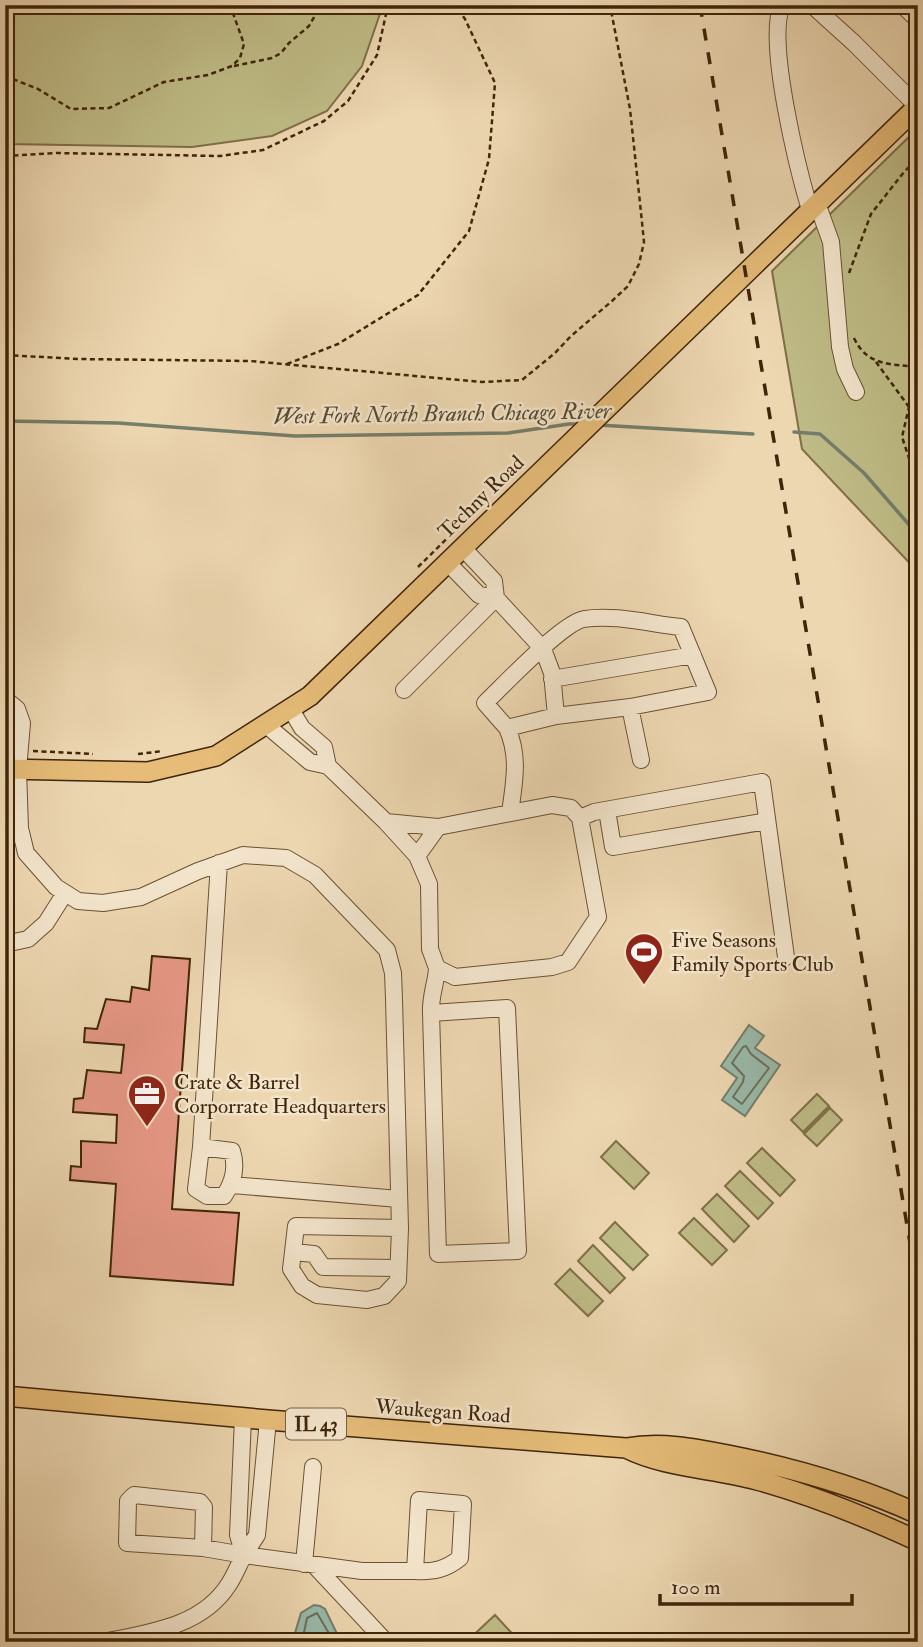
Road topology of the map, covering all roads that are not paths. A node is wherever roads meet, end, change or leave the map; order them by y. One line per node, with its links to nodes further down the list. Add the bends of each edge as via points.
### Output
1 (782, 5): 6 (lane, via 777,22 778,51 796,163)
2 (812, 5): 5 (lane)
3 (902, 5): 4 (lane)
4 (918, 20)
5 (918, 106): 6 (main road, Techny Road)
6 (814, 207): 7 (lane, via 831,242 840,347); 8 (main road, Techny Road)
7 (856, 392)
8 (462, 547): 9 (main road, Techny Road); 10 (lane, via 494,581)
9 (447, 562): 10 (lane, via 479,595); 17 (main road, Techny Road, via 310,696)
10 (496, 598): 11 (lane); 14 (lane)
11 (543, 649): 12 (lane, via 559,632 582,620 607,619 681,627); 13 (lane); 20 (lane, via 485,703)
12 (693, 655): 13 (lane); 16 (lane, via 708,692)
13 (552, 679): 18 (lane)
14 (404, 690)
15 (5, 699): 22 (lane, via 17,709 22,723)
16 (630, 707): 18 (lane); 21 (lane)
17 (290, 708): 19 (main road, Techny Road); 23 (lane, via 302,728 324,747)
18 (556, 716): 20 (lane)
19 (265, 724): 22 (main road, Techny Road, via 216,755 148,772); 23 (lane, via 310,762)
20 (507, 728): 25 (lane, via 515,744)
21 (641, 760)
22 (14, 763): 32 (lane, via 26,853)
23 (328, 766): 28 (lane)
24 (607, 810): 26 (lane); 27 (lane, via 612,848); 27 (lane, via 762,782)
25 (510, 813): 26 (lane, via 552,806 571,808); 29 (lane)
26 (580, 818): 35 (lane, via 598,917 568,962 455,977)
27 (767, 821): 34 (lane)
28 (386, 822): 29 (lane); 30 (lane)
29 (438, 827): 30 (lane)
30 (417, 856): 35 (lane, via 429,884 430,949)
31 (219, 863): 32 (lane, via 141,897 103,903 78,901); 37 (lane); 39 (lane, via 243,855 286,858 315,875 387,950 393,973)
32 (65, 893): 33 (lane, via 46,923 28,939)
33 (9, 939)
34 (786, 957)
35 (437, 968): 36 (lane)
36 (430, 1013): 36 (lane, via 438,1254 518,1251 507,1008)
37 (201, 1147): 38 (lane, via 232,1151); 38 (lane, via 196,1189 207,1196 224,1196)
38 (232, 1185): 39 (lane)
39 (399, 1199): 40 (lane)
40 (400, 1228): 41 (lane, via 296,1226); 42 (lane)
41 (293, 1252): 42 (lane, via 314,1254 323,1267); 42 (lane, via 291,1269 302,1286 317,1296 367,1300 384,1296 398,1281)
42 (398, 1268)
43 (5, 1396): 44 (main road, Waukegan Road / IL 43)
44 (243, 1418): 45 (main road, Waukegan Road / IL 43); 51 (lane, via 238,1535)
45 (268, 1420): 46 (main road, Waukegan Road / IL 43); 51 (lane, via 257,1535)
46 (626, 1448): 48 (main road, Waukegan Road / IL 43, via 651,1444 766,1462); 49 (main road, Waukegan Road / IL 43, via 647,1458 775,1485)
47 (313, 1467): 52 (lane)
48 (911, 1511)
49 (918, 1541)
50 (203, 1548): 50 (lane, via 127,1544 128,1501 134,1495 200,1502 204,1507); 51 (lane)
51 (244, 1555): 52 (lane); 54 (lane, via 228,1586 179,1625)
52 (310, 1565): 53 (lane); 55 (lane)
53 (415, 1571): 53 (lane, via 444,1569 460,1558 464,1504 419,1500)
54 (110, 1641)
55 (386, 1642)

